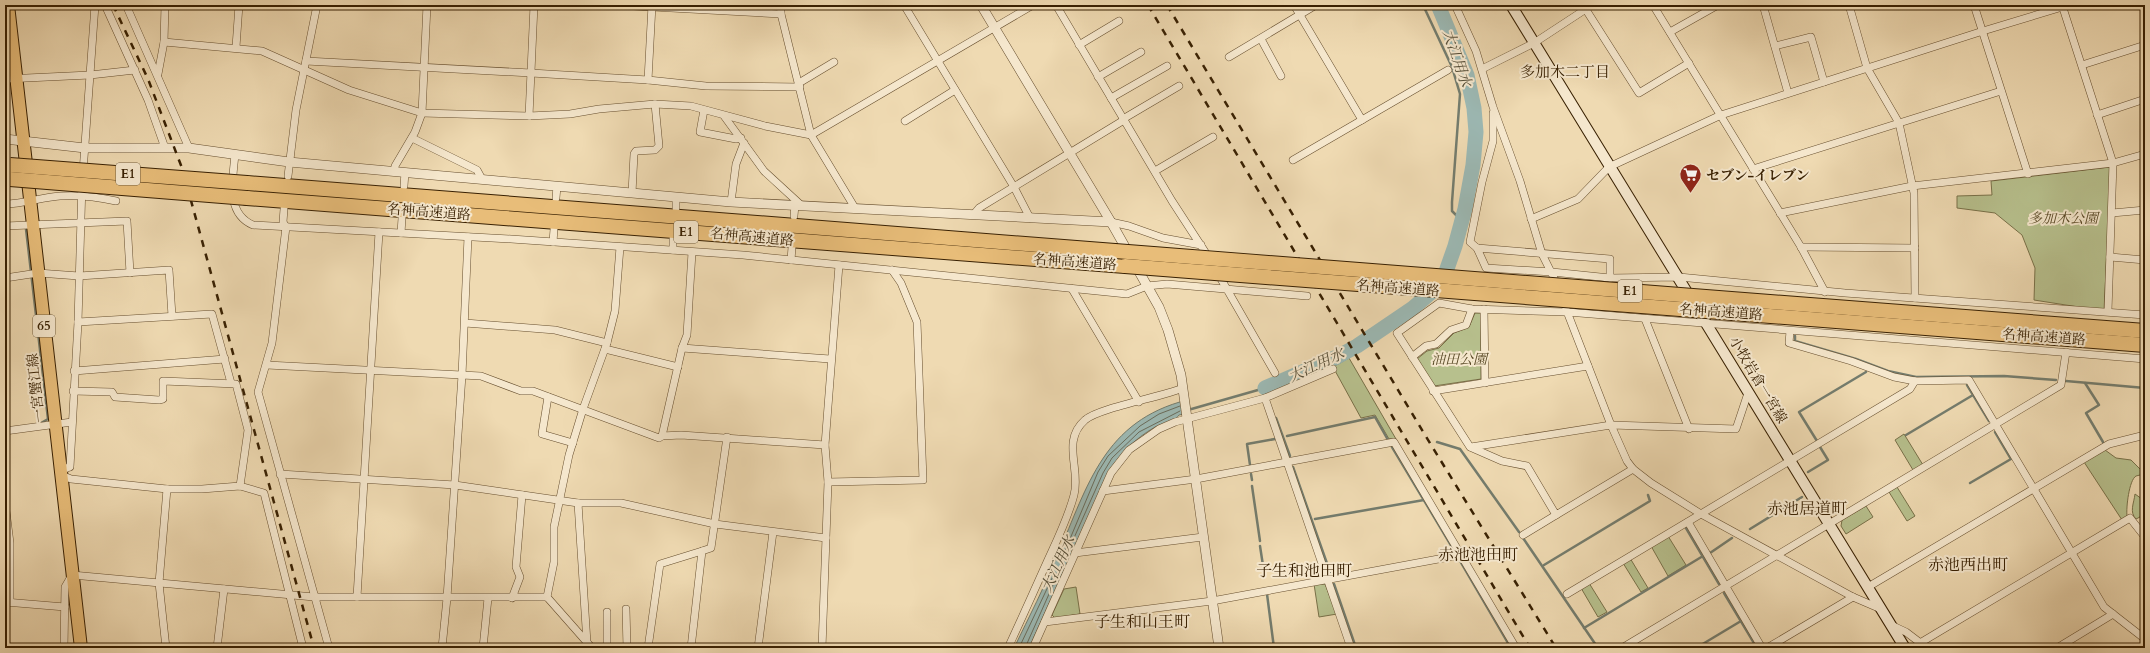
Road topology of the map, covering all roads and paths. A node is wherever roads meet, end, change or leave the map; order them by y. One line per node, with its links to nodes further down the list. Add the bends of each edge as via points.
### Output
1 (8, 5): 59 (main road, 一宮蟹江線 / 65)
2 (95, 5): 56 (street)
3 (104, 5): 52 (street)
4 (126, 5): 55 (street)
5 (165, 5): 35 (street)
6 (239, 5): 40 (street)
7 (317, 5): 46 (street)
8 (428, 5): 49 (street)
9 (534, 5): 54 (street)
10 (615, 5): 25 (street)
11 (781, 5): 28 (street)
12 (904, 5): 44 (street)
13 (981, 5): 31 (street)
14 (1034, 5): 31 (street)
15 (1057, 5): 37 (street)
16 (1294, 5): 29 (street)
17 (1316, 5): 29 (street)
18 (1454, 5): 51 (street)
19 (1511, 5): 36 (main road, 小牧岩倉一宮線)
20 (1653, 5): 33 (street)
21 (1718, 5): 33 (street)
22 (1763, 5): 39 (street)
23 (1849, 5): 50 (street)
24 (1974, 5): 32 (street)
25 (652, 6): 28 (street); 60 (street)
26 (1587, 6): 36 (street); 45 (street, via 1639,93)
27 (2065, 6): 32 (street); 47 (street)
28 (781, 14): 62 (street)
29 (1300, 15): 34 (street); 78 (street)
30 (1119, 21): 37 (street)
31 (994, 27): 44 (street); 90 (street)
32 (1983, 31): 50 (street); 65 (street)
33 (1670, 32): 45 (street)
34 (1261, 39): 42 (street); 57 (street)
35 (164, 42): 40 (street); 55 (street)
36 (1534, 43): 51 (street); 97 (main road, 小牧岩倉一宮線)
37 (1079, 45): 58 (street)
38 (2145, 45): 47 (street)
39 (1775, 46): 61 (street, via 1811,37); 66 (street)
40 (236, 47): 46 (street, via 262,51)
41 (1141, 52): 58 (street)
42 (1229, 58)
43 (834, 62): 62 (street)
44 (938, 62): 64 (street); 81 (street)
45 (1689, 63): 73 (street)
46 (304, 65): 49 (street); 72 (street, via 349,90); 94 (street)
47 (2082, 65): 74 (street)
48 (1167, 66): 67 (street)
49 (425, 67): 54 (street); 72 (street)
50 (1866, 68): 61 (street); 80 (street)
51 (1482, 69): 70 (street)
52 (135, 70): 56 (street); 88 (street)
53 (1448, 70): 78 (street)
54 (531, 73): 60 (street); 75 (street)
55 (158, 75): 89 (street)
56 (90, 76): 59 (street); 87 (street)
57 (1281, 76)
58 (1098, 77): 67 (street)
59 (11, 79): 86 (main road, 一宮蟹江線 / 65)
60 (648, 80): 62 (street, via 706,86)
61 (1824, 82): 66 (street)
62 (799, 85): 81 (street)
63 (1179, 86): 77 (street)
64 (955, 90): 79 (street); 109 (street)
65 (2001, 91): 80 (street); 102 (street)
66 (1788, 93): 73 (street)
67 (1111, 98): 77 (street)
68 (2145, 99): 74 (street)
69 (656, 104): 71 (street, via 691,106); 75 (street); 110 (street, via 659,146 655,150 636,151 634,154)
70 (1493, 106): 129 (street); 145 (street, via 1493,141 1470,242)
71 (704, 110): 76 (street); 85 (street, via 700,132)
72 (422, 112): 75 (street); 83 (street)
73 (1721, 115): 97 (street); 98 (street)
74 (2097, 115): 95 (street)
75 (529, 116)
76 (724, 116): 81 (street); 85 (street)
77 (1124, 120): 90 (street); 99 (street)
78 (1362, 120): 93 (street)
79 (905, 121)
80 (1898, 123): 98 (street); 108 (street)
81 (811, 135): 120 (street)
82 (1213, 137): 99 (street)
83 (412, 138): 100 (street); 105 (street, via 477,170)
84 (5, 139): 86 (street)
85 (742, 140): 116 (street); 118 (street, via 764,171)
86 (23, 141): 87 (street); 114 (main road, 一宮蟹江線 / 65)
87 (86, 148): 88 (street); 111 (street)
88 (165, 148): 89 (street)
89 (189, 148): 91 (street)
90 (1070, 153): 109 (street); 130 (street)
91 (235, 154): 94 (street); 134 (street, via 232,192 239,216 253,226)
92 (2145, 154): 95 (street)
93 (1293, 160)
94 (289, 162): 100 (street); 103 (street)
95 (2113, 164): 102 (street); 124 (street)
96 (7, 165): 179 (highway, 名神高速道路 / E1, bridge)
97 (1610, 167): 129 (street, via 1578,199); 159 (main road, 小牧岩倉一宮線)
98 (1753, 169): 123 (street)
99 (1155, 171): 141 (street)
100 (394, 172): 101 (street)
101 (405, 172): 105 (street); 106 (street)
102 (2028, 174): 108 (street)
103 (288, 176)
104 (8, 179): 182 (highway, 名神高速道路 / E1, bridge)
105 (482, 179): 107 (street)
106 (404, 186)
107 (557, 186): 110 (street); 113 (street)
108 (1912, 186): 123 (street); 146 (street)
109 (1014, 187): 125 (street, via 979,208); 128 (street)
110 (632, 193): 112 (street)
111 (81, 197): 114 (street, via 61,196); 115 (street); 131 (street)
112 (676, 197): 116 (street); 119 (street)
113 (556, 198)
114 (31, 200): 117 (street); 132 (main road, 一宮蟹江線 / 65)
115 (116, 200)
116 (731, 202): 118 (street)
117 (5, 204)
118 (798, 205): 120 (street); 126 (street)
119 (676, 208)
120 (855, 208): 125 (street)
121 (284, 209): 134 (street, via 283,222)
122 (2145, 210): 124 (street)
123 (1780, 213): 144 (street)
124 (2112, 213): 150 (street)
125 (974, 214): 128 (street)
126 (794, 216)
127 (402, 218): 137 (street)
128 (1030, 218): 130 (street)
129 (1531, 219): 149 (street)
130 (1111, 222): 141 (street, via 1163,238); 162 (street)
131 (81, 224): 132 (street); 156 (street, via 127,221); 158 (street)
132 (34, 225): 133 (street); 157 (main road, 一宮蟹江線 / 65)
133 (5, 226)
134 (286, 227): 136 (street); 190 (street)
135 (554, 229): 140 (street)
136 (380, 232): 137 (street); 195 (street)
137 (401, 233): 138 (street)
138 (468, 237): 140 (street); 177 (street)
139 (673, 239): 147 (street)
140 (553, 242): 142 (street)
141 (1202, 244): 164 (street)
142 (620, 247): 147 (street); 183 (street, via 614,311)
143 (792, 247): 151 (street)
144 (1801, 247): 146 (street); 165 (street)
145 (1477, 248): 149 (street); 155 (street, via 1486,268)
146 (1915, 248): 168 (street)
147 (673, 250): 148 (street)
148 (692, 252): 151 (street); 184 (street, via 687,336)
149 (1542, 254): 155 (street); 161 (street, via 1610,259)
150 (2110, 257): 152 (street); 171 (street)
151 (791, 260): 153 (street)
152 (2145, 260)
153 (839, 265): 154 (street); 189 (street)
154 (892, 270): 163 (street); 229 (street, via 901,283 917,322 923,480)
155 (1552, 272): 161 (street); 172 (street)
156 (130, 273): 158 (street); 174 (street, via 169,270)
157 (34, 274): 158 (street); 160 (street); 211 (main road, 一宮蟹江線 / 65)
158 (79, 276): 176 (street)
159 (1679, 277): 161 (street); 165 (street); 178 (main road, 小牧岩倉一宮線)
160 (5, 278)
161 (1610, 278)
162 (1147, 286): 163 (street, via 1127,294); 164 (street, via 1167,284); 201 (street, via 1168,330)
163 (1072, 289): 207 (street)
164 (1226, 289): 167 (street); 196 (street)
165 (1826, 292): 166 (street)
166 (1880, 295): 168 (street); 181 (street)
167 (1307, 296)
168 (1915, 298): 171 (street)
169 (1472, 309): 170 (street); 186 (street, via 1466,325 1451,330 1436,344 1426,346); 186 (street, via 1439,303 1397,333)
170 (1484, 309): 172 (street); 200 (street)
171 (2108, 311): 173 (street)
172 (1567, 312): 175 (street); 192 (street)
173 (2145, 315)
174 (172, 316): 176 (street); 187 (street, via 212,314)
175 (1645, 319): 178 (street); 214 (street)
176 (78, 322): 194 (street)
177 (465, 323): 183 (street, via 555,330); 197 (street)
178 (1708, 324): 180 (street); 204 (main road, 小牧岩倉一宮線)
179 (2145, 330)
180 (1790, 331): 181 (street); 198 (street, via 1789,343 1894,377)
181 (1878, 338): 185 (street)
182 (2145, 345)
183 (606, 346): 191 (street); 208 (street)
184 (682, 348): 189 (street); 191 (street)
185 (2066, 352): 188 (street); 213 (street, via 2061,385)
186 (1412, 357): 203 (street)
187 (225, 359): 194 (street); 199 (street)
188 (2145, 359)
189 (830, 360): 220 (street)
190 (267, 365): 195 (street); 225 (street, via 258,392)
191 (678, 366): 217 (street)
192 (1588, 366): 200 (street); 212 (street)
193 (1333, 369): 206 (street)
194 (74, 371): 202 (street)
195 (371, 371): 197 (street); 228 (street)
196 (1275, 373)
197 (462, 375): 205 (street, via 481,376 521,392 533,391); 230 (street)
198 (1915, 381): 213 (street, via 1969,380); 222 (street, via 1910,389)
199 (231, 383): 202 (street, via 163,381 163,399 159,400 115,397 112,392); 231 (street, via 236,384 248,430)
200 (1485, 383): 203 (street)
201 (1183, 388): 207 (street); 209 (street)
202 (73, 391): 210 (street)
203 (1433, 391): 221 (street)
204 (1748, 393): 214 (street, via 1736,429); 222 (main road, 小牧岩倉一宮線)
205 (548, 397): 208 (street); 219 (street, via 542,434)
206 (1264, 398): 209 (street); 223 (street)
207 (1139, 402): 295 (street, via 1086,419 1073,439 1074,494 1061,531)
208 (583, 409): 217 (street, via 659,438); 219 (street)
209 (1187, 417): 227 (street); 234 (street, via 1159,429 1129,450 1111,473)
210 (72, 422): 211 (street); 226 (street, via 70,467)
211 (55, 423): 215 (street); 226 (main road, 一宮蟹江線 / 65)
212 (1611, 425): 214 (street); 221 (street); 224 (street, via 1627,461)
213 (1996, 425): 233 (street); 243 (street)
214 (1689, 429)
215 (5, 432)
216 (2145, 435): 233 (street, via 2109,444)
217 (662, 436): 218 (street)
218 (727, 437): 220 (street); 242 (street)
219 (573, 443): 236 (street)
220 (825, 445): 229 (street)
221 (1470, 447): 240 (street, via 1502,461 1527,466)
222 (1791, 461): 239 (street); 243 (main road, 小牧岩倉一宮線)
223 (1287, 462): 227 (street); 252 (street, via 1394,442); 255 (street)
224 (1633, 468): 239 (street, via 1651,483); 240 (street)
225 (280, 474): 228 (street); 262 (street)
226 (61, 475): 232 (street, via 71,479); 254 (main road, 一宮蟹江線 / 65)
227 (1196, 479): 234 (street); 246 (street)
228 (364, 480): 230 (street); 263 (street)
229 (828, 482): 248 (street)
230 (455, 485): 235 (street); 266 (street)
231 (240, 486): 232 (street); 261 (street, via 264,492)
232 (167, 489): 256 (street)
233 (2034, 489): 250 (street); 258 (street)
234 (1103, 491): 251 (street)
235 (522, 495): 236 (street); 268 (street, via 516,567 520,576)
236 (561, 501): 238 (street); 264 (street, via 554,527 554,562)
237 (5, 503): 270 (street, via 10,543)
238 (578, 503): 242 (street, via 621,503); 280 (street)
239 (1701, 514): 241 (street); 253 (street)
240 (1556, 515): 245 (street)
241 (1688, 522): 257 (street); 260 (street)
242 (715, 524): 244 (street); 249 (street, via 711,548)
243 (1829, 524): 253 (street); 258 (main road, 小牧岩倉一宮線)
244 (773, 532): 248 (street); 293 (street)
245 (1522, 535)
246 (1203, 536): 251 (street); 269 (street)
247 (2145, 537): 250 (street, via 2130,518)
248 (826, 538): 294 (street)
249 (702, 551): 291 (street, via 660,564); 292 (street)
250 (2072, 553): 275 (street, via 2104,607); 279 (street)
251 (1075, 554): 276 (street)
252 (1460, 555): 255 (street); 299 (street)
253 (1779, 555): 257 (street); 265 (street)
254 (72, 575): 256 (street); 271 (street, via 65,587); 282 (main road, 一宮蟹江線 / 65)
255 (1327, 579): 269 (street); 298 (street)
256 (159, 583): 259 (street); 283 (street)
257 (1725, 586): 300 (street); 301 (street)
258 (1868, 587): 273 (main road, 小牧岩倉一宮線)
259 (224, 589): 261 (street); 284 (street)
260 (1567, 594)
261 (290, 595): 262 (street); 285 (street)
262 (314, 597): 263 (street); 286 (street)
263 (357, 597): 266 (street)
264 (547, 597): 268 (street); 280 (street)
265 (1853, 597): 273 (street); 302 (street)
266 (448, 598): 267 (street); 287 (street)
267 (488, 598): 268 (street); 288 (street)
268 (512, 598)
269 (1212, 601): 276 (street); 297 (street)
270 (8, 602): 271 (street)
271 (65, 607): 281 (street)
272 (626, 609): 290 (street)
273 (1881, 609): 277 (main road, 小牧岩倉一宮線)
274 (607, 612): 289 (street)
275 (2113, 614): 278 (street); 305 (street)
276 (1045, 622): 296 (street)
277 (1891, 624): 279 (street); 303 (main road, 小牧岩倉一宮線)
278 (2144, 636)
279 (1920, 643): 304 (street)
280 (589, 645)
281 (64, 648)
282 (81, 648)
283 (166, 648)
284 (218, 648)
285 (303, 648)
286 (329, 648)
287 (442, 648)
288 (483, 648)
289 (607, 648)
290 (627, 648)
291 (648, 648)
292 (691, 648)
293 (758, 648)
294 (822, 648)
295 (1008, 648)
296 (1033, 648)
297 (1219, 648)
298 (1351, 648)
299 (1516, 648)
300 (1622, 648)
301 (1762, 648)
302 (1767, 648)
303 (1905, 648)
304 (1926, 648)
305 (2057, 648)

